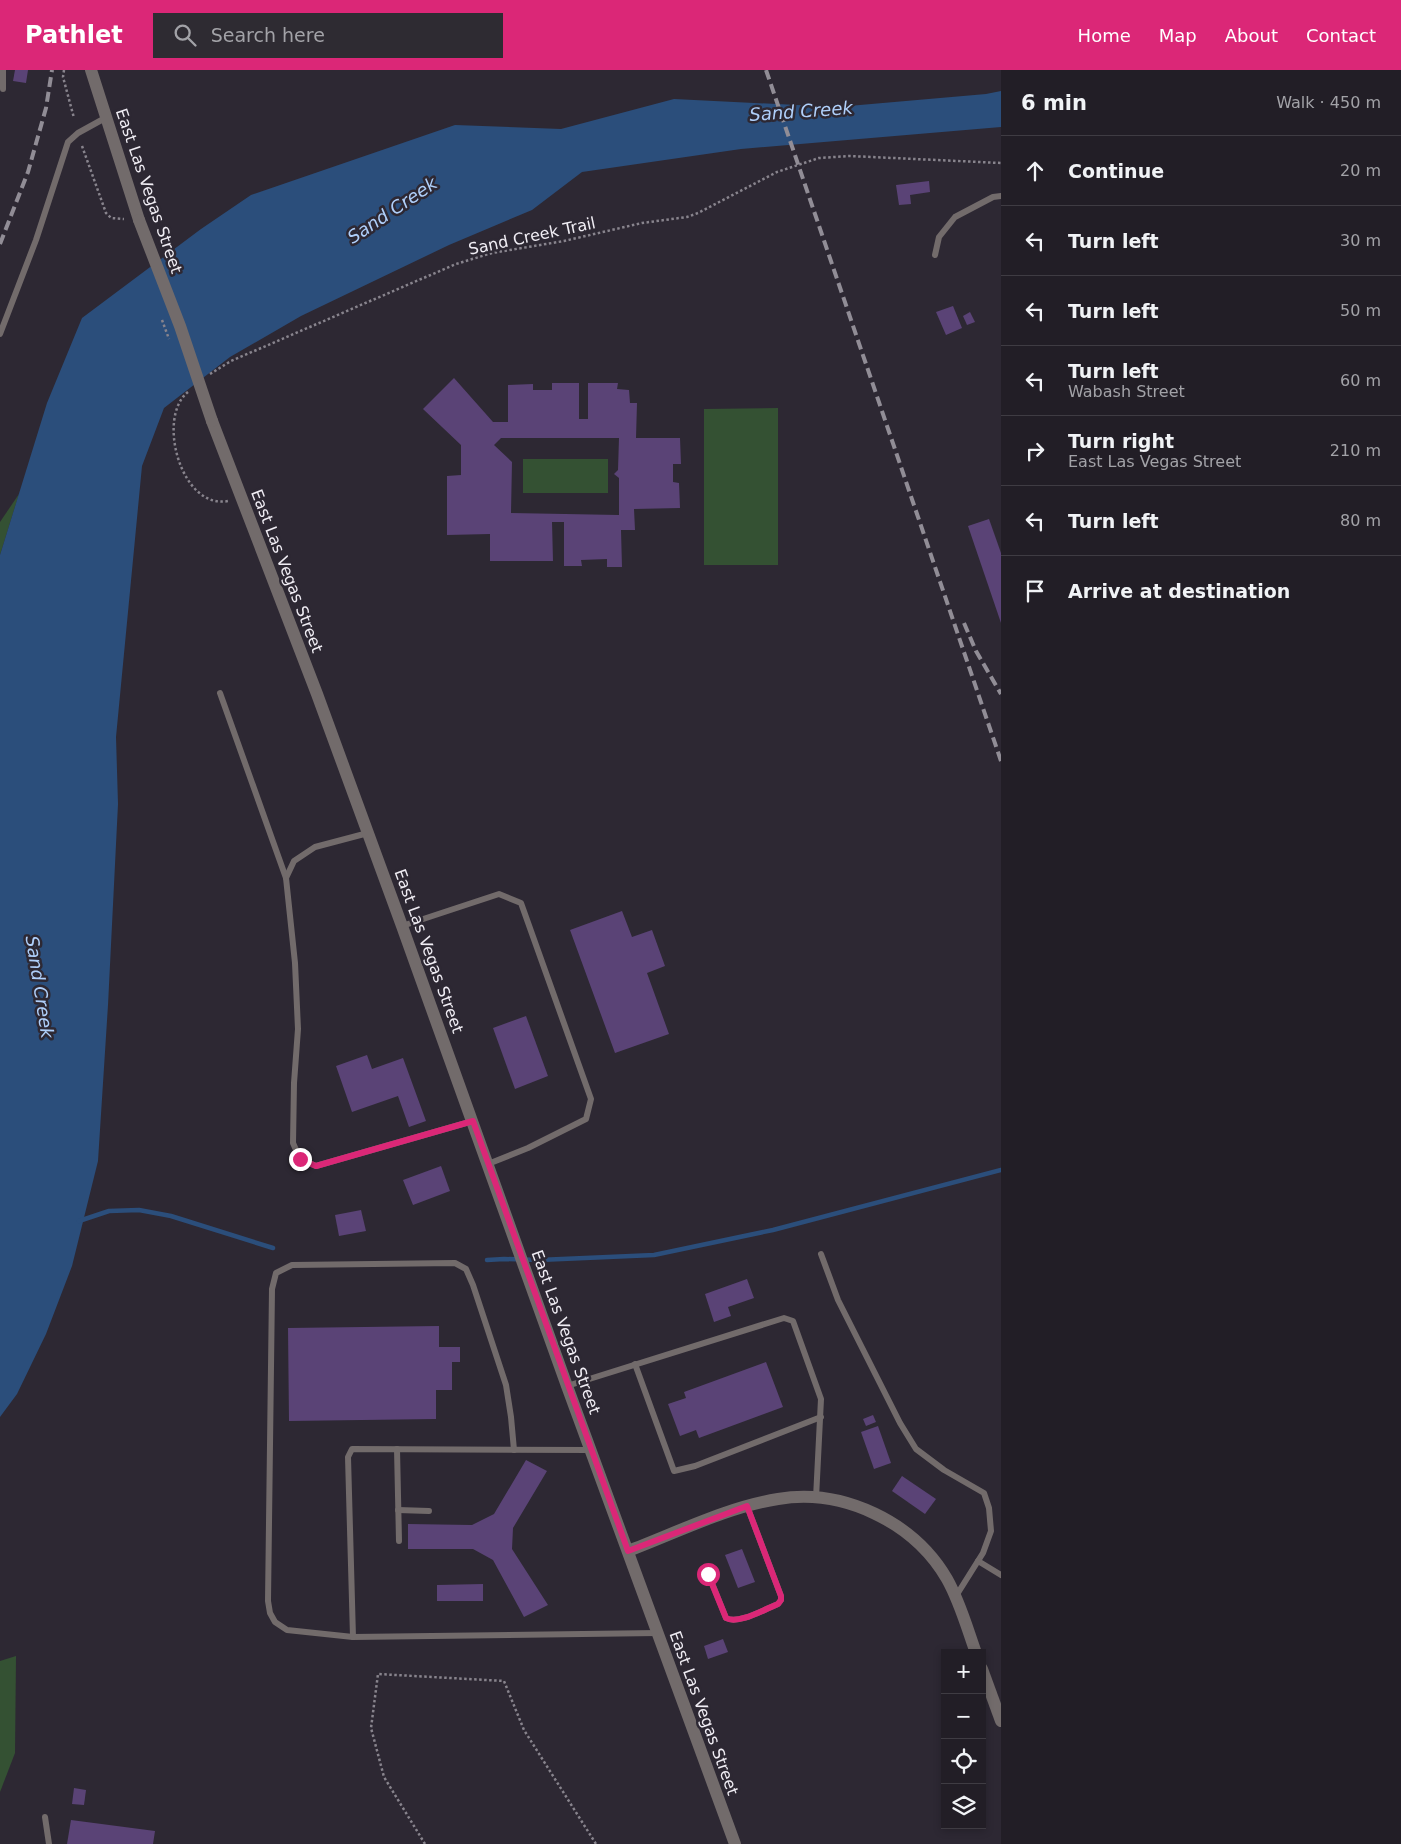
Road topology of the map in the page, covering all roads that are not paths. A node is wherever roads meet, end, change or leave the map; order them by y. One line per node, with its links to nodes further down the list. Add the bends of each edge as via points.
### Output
1 (3, 70): 3 (lane)
2 (91, 70): 4 (street, East Las Vegas Street)
3 (3, 89)
4 (107, 117): 7 (lane, via 68,142 36,240); 9 (street, East Las Vegas Street, bridge, via 139,220 212,421)
5 (1001, 196): 6 (lane, via 955,217 940,237)
6 (935, 255)
7 (0, 334)
8 (220, 693): 10 (lane)
9 (368, 833): 10 (lane, via 315,847 294,861); 11 (street, East Las Vegas Street)
10 (286, 878): 12 (lane, via 298,1029 293,1143 300,1159 316,1166)
11 (402, 926): 12 (street, East Las Vegas Street); 13 (lane, via 499,894 521,903 591,1099 586,1119)
12 (473, 1121): 13 (street, East Las Vegas Street)
13 (488, 1164): 16 (street, East Las Vegas Street)
14 (821, 1254): 27 (lane, via 838,1300 916,1449 984,1493 990,1508 991,1531)
15 (635, 1364): 16 (lane); 17 (lane, via 784,1318 793,1321 821,1399); 17 (lane, via 674,1471)
16 (567, 1386): 20 (street, East Las Vegas Street)
17 (821, 1418): 21 (lane)
18 (398, 1449): 19 (lane); 23 (lane); 32 (lane, via 352,1449 348,1457)
19 (514, 1450): 20 (lane); 32 (lane, via 506,1385 466,1268 455,1263 292,1265 276,1273 272,1289 270,1613 275,1622 287,1630)
20 (591, 1450): 26 (street, East Las Vegas Street)
21 (816, 1498): 22 (street, via 780,1498); 30 (street, via 860,1507 901,1529 935,1562)
22 (747, 1506): 26 (street); 28 (lane, via 781,1600 778,1604 730,1621)
23 (398, 1510): 24 (lane); 25 (lane)
24 (429, 1510)
25 (399, 1541)
26 (628, 1551): 31 (street, East Las Vegas Street)
27 (978, 1561): 29 (lane); 30 (lane)
28 (708, 1574)
29 (1001, 1575)
30 (955, 1597): 33 (street)
31 (658, 1633): 32 (lane); 38 (street, East Las Vegas Street)
32 (353, 1637)
33 (974, 1649)
34 (986, 1680): 35 (street)
35 (1001, 1721)
36 (45, 1817): 37 (lane)
37 (49, 1844)
38 (735, 1844)

